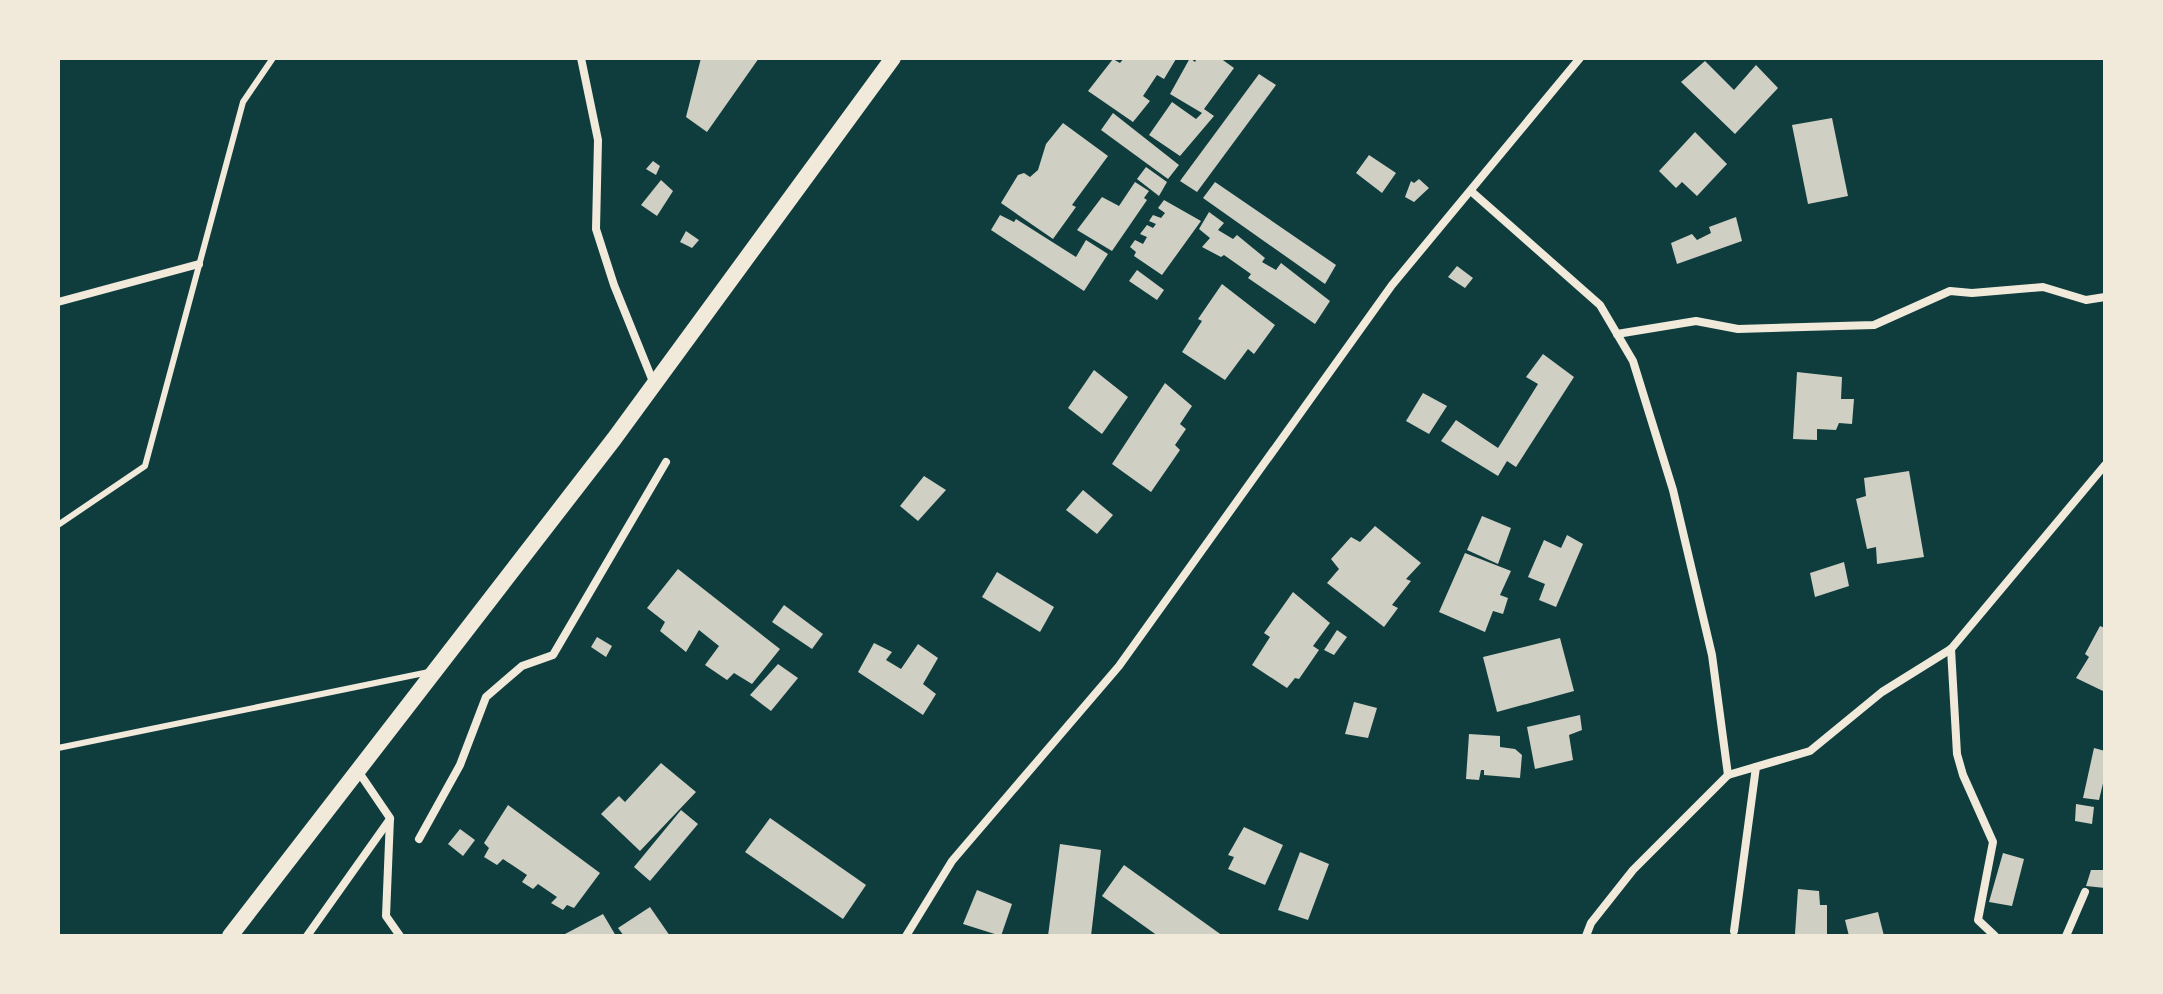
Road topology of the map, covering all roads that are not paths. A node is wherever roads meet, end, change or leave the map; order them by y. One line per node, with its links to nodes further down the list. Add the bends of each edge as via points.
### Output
1 (273, 58): 6 (lane, via 243,102)
2 (581, 58): 10 (street, via 598,140 596,229)
3 (893, 58): 10 (main road)
4 (1580, 58): 5 (street)
5 (1472, 192): 9 (street, via 1600,305); 27 (street, via 1392,285 1119,666 952,861)
6 (199, 264): 8 (street); 13 (lane, via 145,466)
7 (2105, 297): 9 (street, via 2086,300 2043,287 1950,291 1874,325 1738,329 1696,321)
8 (58, 302)
9 (1617, 334): 19 (street, via 1633,361 1673,490 1712,655)
10 (654, 384): 15 (main road)
11 (666, 462): 21 (street, via 553,655 522,666 486,697 460,765)
12 (2105, 465): 14 (street)
13 (58, 525)
14 (1951, 649): 17 (street, via 1882,692 1810,751); 29 (street, via 1957,754 1993,842 1978,920)
15 (433, 671): 16 (lane); 18 (main road)
16 (58, 748)
17 (1756, 767): 19 (street); 23 (street)
18 (356, 769): 20 (street); 24 (main road)
19 (1728, 775): 28 (street, via 1633,870)
20 (390, 818): 25 (street); 26 (street, via 386,916)
21 (419, 839)
22 (2085, 892): 30 (street)
23 (1734, 931)
24 (230, 936)
25 (307, 936)
26 (400, 936)
27 (906, 936)
28 (1586, 936)
29 (1995, 936)
30 (2066, 936)

